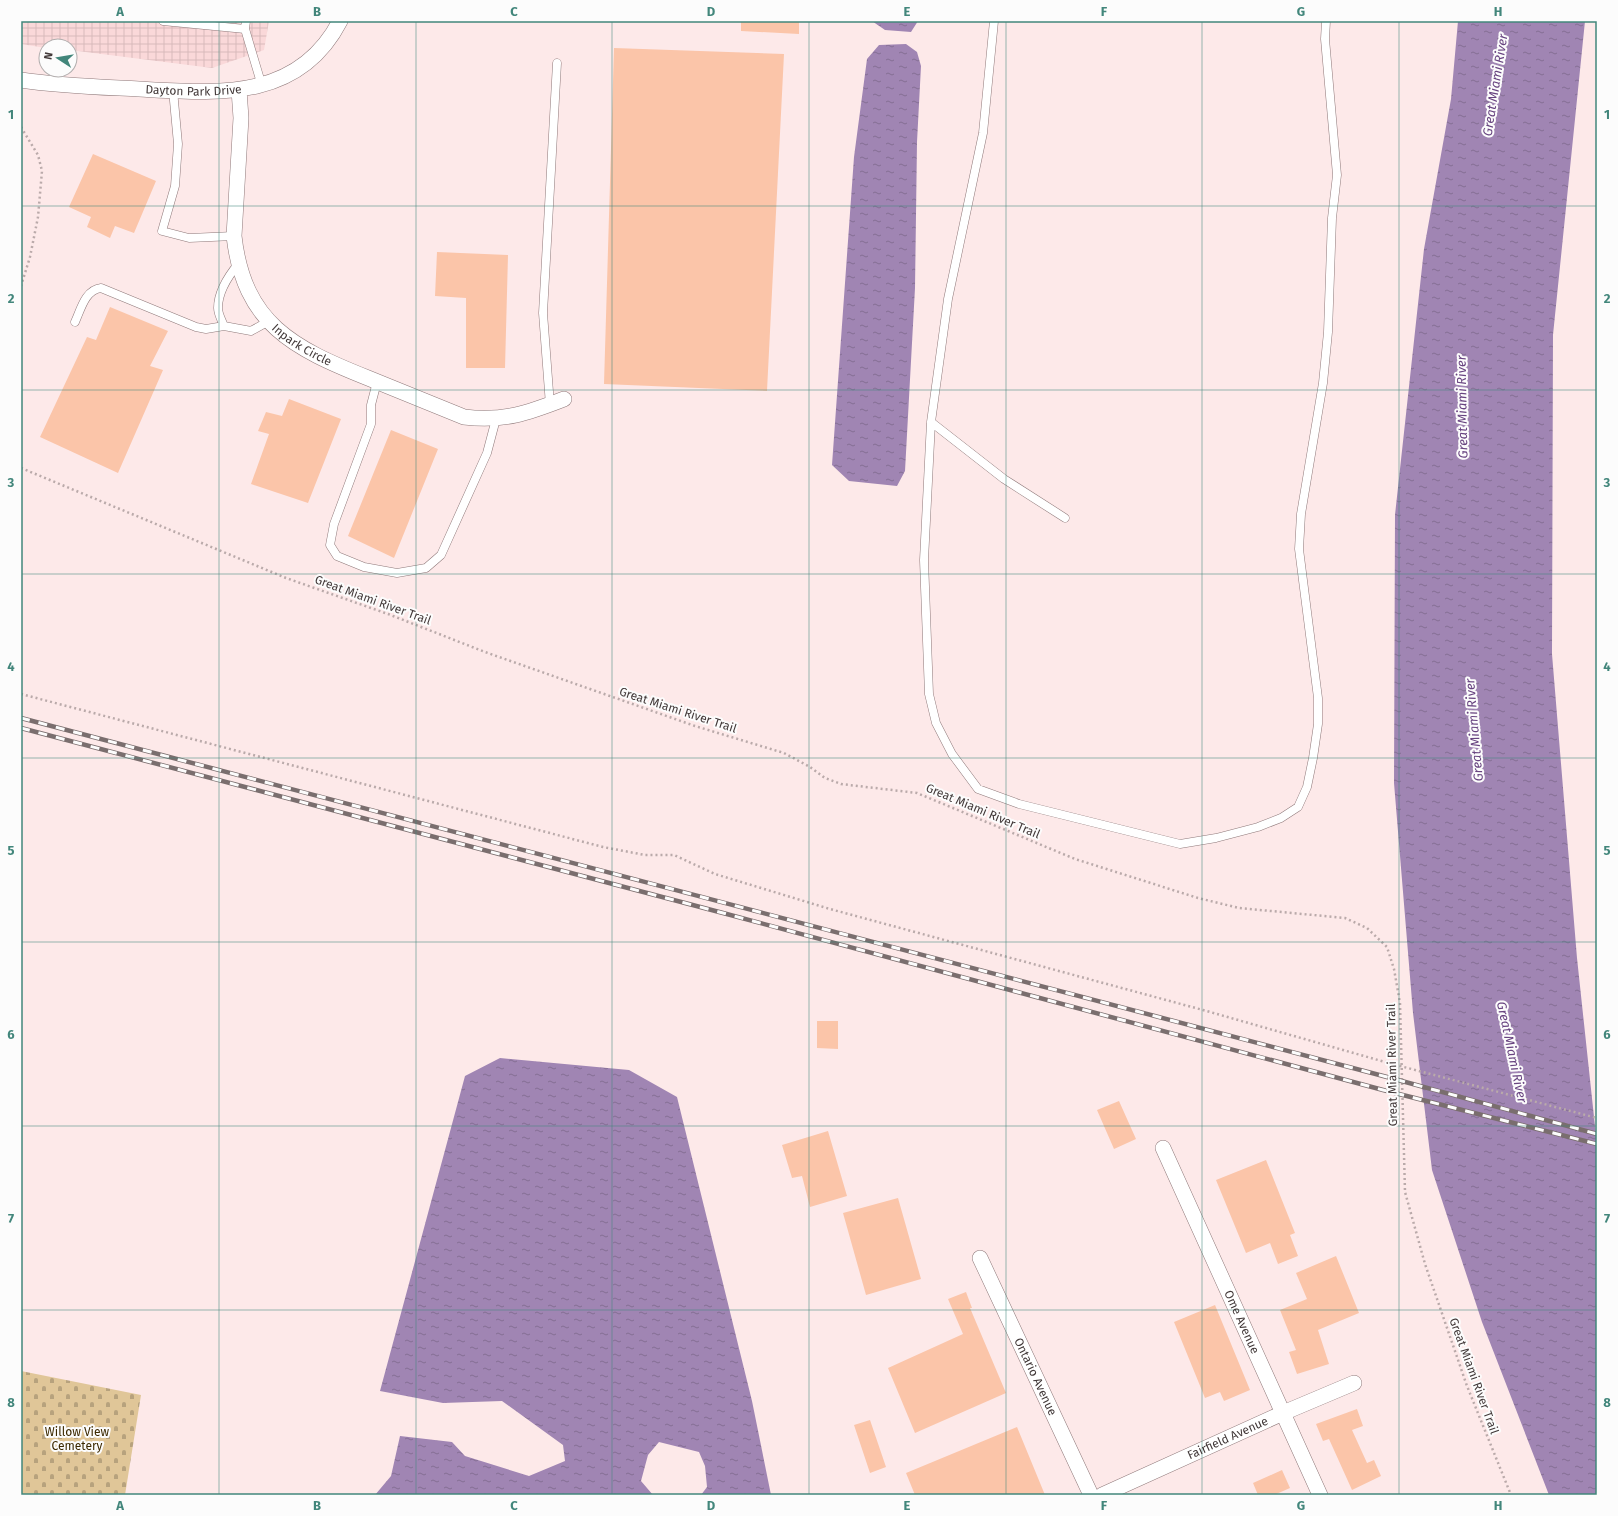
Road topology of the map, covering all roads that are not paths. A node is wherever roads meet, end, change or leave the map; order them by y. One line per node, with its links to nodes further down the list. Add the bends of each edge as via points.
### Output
1 (163, 21): 5 (lane)
2 (340, 21): 8 (street, Dayton Park Drive, via 320,50 302,66)
3 (994, 21): 20 (lane, via 983,133 948,299)
4 (1326, 21): 20 (lane, via 1325,39 1337,175 1332,218 1328,332 1323,383 1301,514 1299,549 1318,698 1318,724 1307,787 1298,807 1258,828 1180,844 1019,804 978,789 952,754 942,735 936,723 929,694 924,560)
5 (245, 25): 8 (lane)
6 (557, 63): 18 (lane, via 543,313)
7 (21, 80): 9 (street, Dayton Park Drive, via 63,86)
8 (262, 86): 10 (street, Dayton Park Drive)
9 (173, 90): 10 (street, Dayton Park Drive); 11 (lane, via 178,144 175,186 162,231 189,238)
10 (240, 90): 11 (street, Inpark Circle)
11 (234, 236): 12 (street, Inpark Circle)
12 (239, 263): 13 (street, Inpark Circle, via 254,301); 15 (lane, via 227,278 218,309)
13 (269, 321): 15 (lane, via 251,331); 16 (street, Inpark Circle, via 295,344 314,355)
14 (74, 322): 15 (lane, via 89,293 100,288 196,327 206,329)
15 (224, 326)
16 (377, 382): 19 (street, Inpark Circle, via 464,417); 19 (lane, via 371,405 370,424 334,524 330,545 338,556 364,567 397,573 426,568 442,555 487,453)
17 (564, 399): 18 (street, Inpark Circle)
18 (550, 405): 19 (street, Inpark Circle, via 518,416)
19 (496, 419)
20 (931, 422): 21 (lane, via 1004,479)
21 (1065, 518)
22 (1163, 1148): 25 (street, Ome Avenue)
23 (980, 1258): 26 (street, Ontario Avenue)
24 (1354, 1383): 25 (street, Fairfield Avenue)
25 (1282, 1413): 27 (street, Fairfield Avenue); 28 (street, Ome Avenue)
26 (1091, 1495)
27 (1102, 1495)
28 (1320, 1495)

